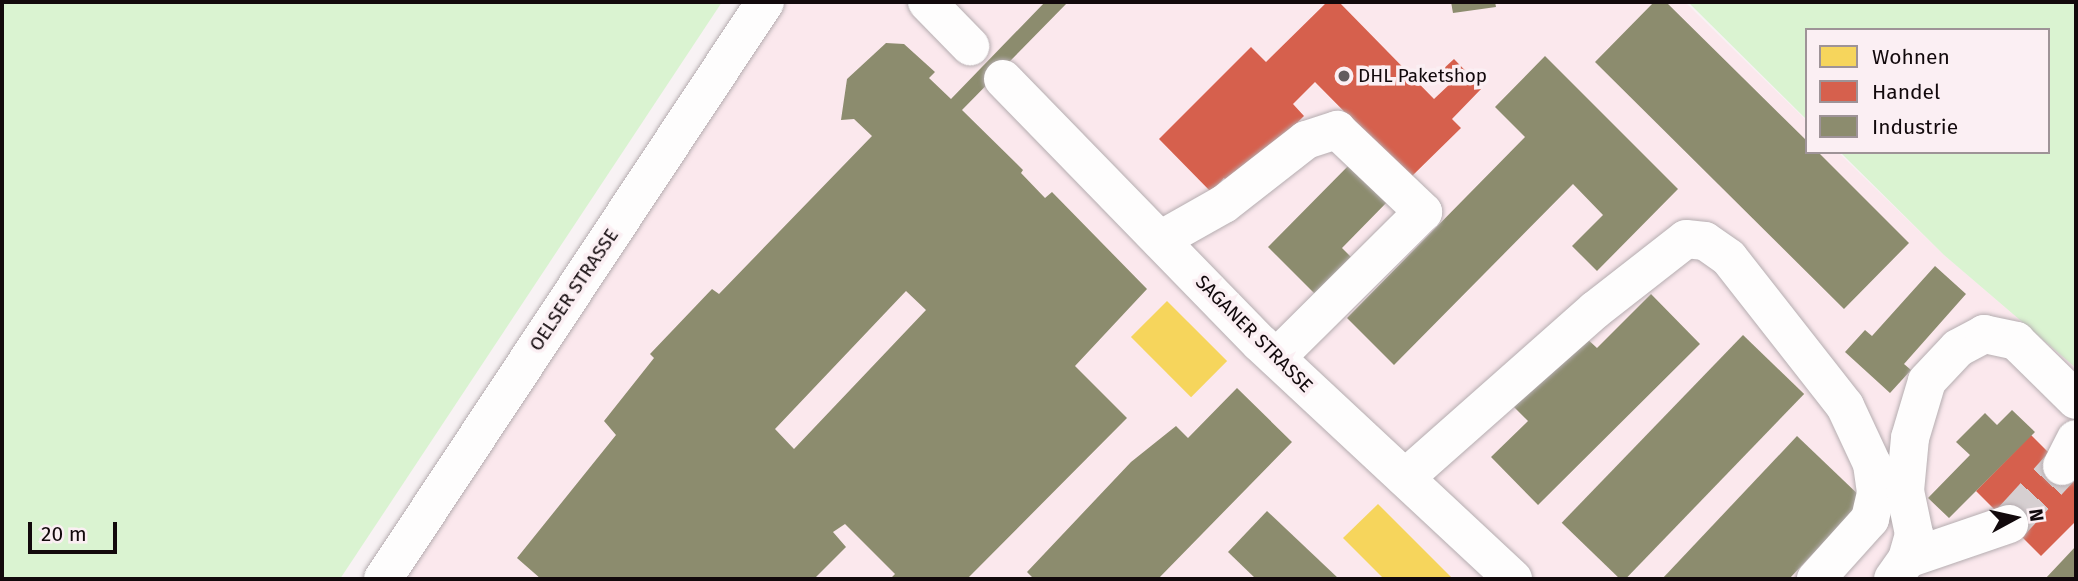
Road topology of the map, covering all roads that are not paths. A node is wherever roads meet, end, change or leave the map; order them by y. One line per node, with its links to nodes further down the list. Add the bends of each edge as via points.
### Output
1 (765, 2): 11 (street, OELSER STRASSE)
2 (927, 2): 3 (street)
3 (970, 46)
4 (1003, 79): 5 (street, SAGANER STRASSE)
5 (1160, 240): 6 (street, SAGANER STRASSE); 6 (street, via 1224,204 1306,140 1336,130 1423,212)
6 (1276, 358): 8 (street, SAGANER STRASSE)
7 (2076, 400): 10 (street, via 2016,341 1984,334 1958,348 1927,381 1910,438 1905,491 1914,534)
8 (1405, 478): 12 (street, SAGANER STRASSE); 13 (street, via 1595,310 1686,239 1705,241 1729,258 1845,406 1872,464 1876,493 1870,519)
9 (2009, 524): 10 (street)
10 (1900, 569)
11 (383, 579)
12 (1513, 579)
13 (1816, 579)

